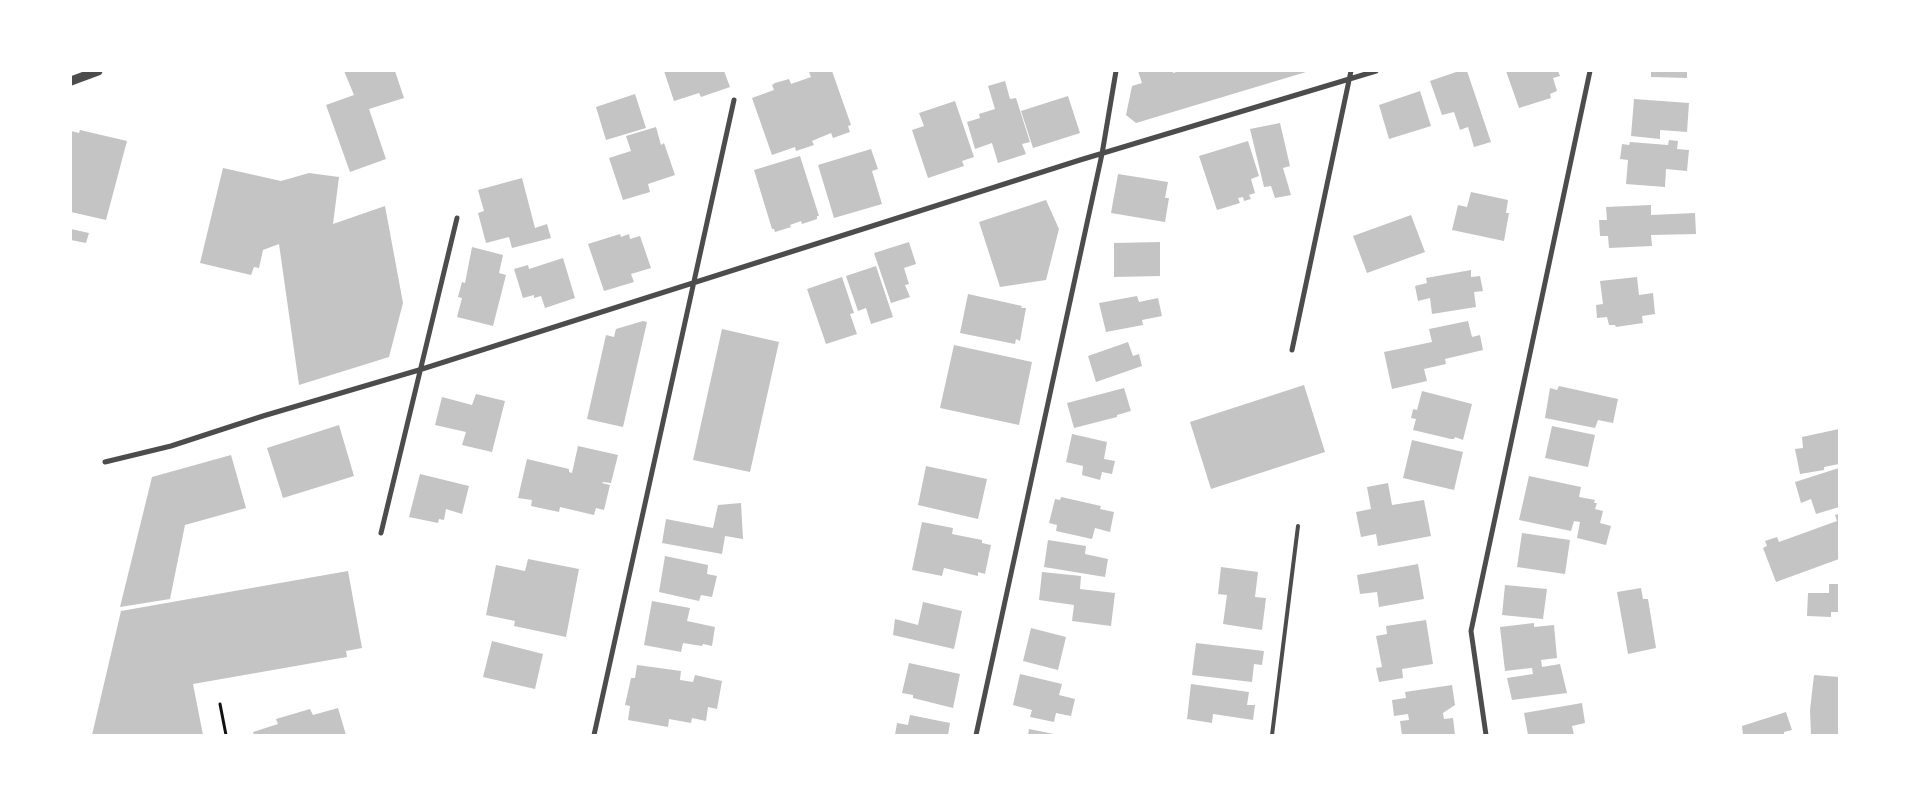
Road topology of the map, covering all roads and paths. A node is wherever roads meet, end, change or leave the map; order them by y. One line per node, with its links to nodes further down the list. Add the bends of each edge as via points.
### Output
1 (98, 71): 7 (street)
2 (1116, 71): 9 (street)
3 (1351, 71): 6 (street)
4 (1376, 71): 6 (street)
5 (1590, 71): 22 (street, via 1471,631)
6 (1349, 80): 9 (street); 12 (street)
7 (71, 81)
8 (734, 100): 11 (street)
9 (1102, 154): 11 (street); 20 (street)
10 (457, 218): 13 (street)
11 (693, 282): 13 (street); 19 (street)
12 (1292, 350)
13 (420, 370): 14 (street, via 171,446); 16 (street)
14 (105, 462)
15 (1298, 526): 21 (lane)
16 (381, 533)
17 (220, 704): 18 (path)
18 (226, 735)
19 (594, 735)
20 (976, 735)
21 (1272, 735)
22 (1486, 735)

